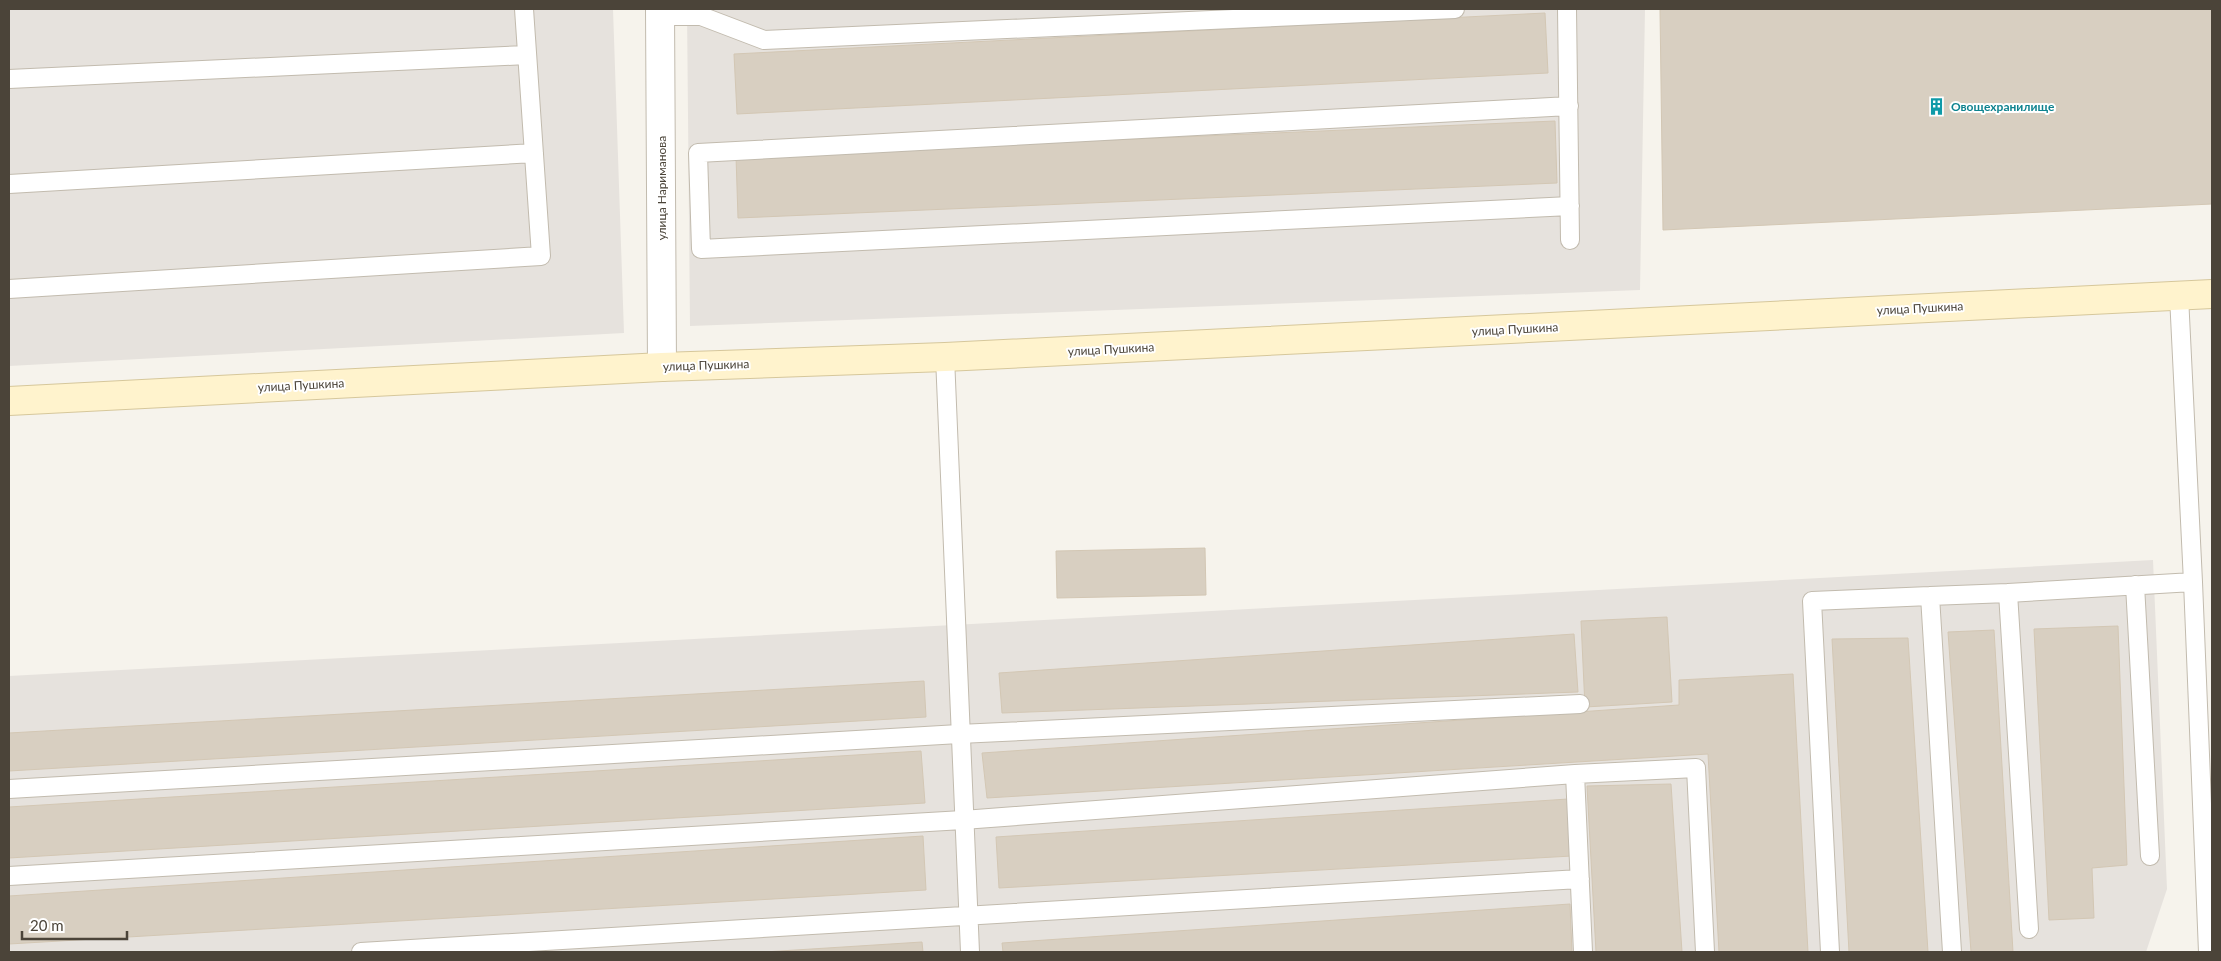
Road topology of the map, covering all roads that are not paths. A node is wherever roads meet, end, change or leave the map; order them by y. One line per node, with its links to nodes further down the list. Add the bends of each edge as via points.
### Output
1 (524, 9): 6 (lane)
2 (1455, 9): 5 (lane, via 764,40)
3 (1567, 9): 8 (lane)
4 (660, 12): 5 (lane); 17 (street, улица Нариманова)
5 (701, 13)
6 (527, 55): 7 (lane); 9 (lane)
7 (9, 79)
8 (1569, 106): 11 (lane); 11 (lane, via 698,153 701,249)
9 (534, 153): 10 (lane); 13 (lane, via 541,256)
10 (9, 184)
11 (1570, 206): 12 (lane)
12 (1570, 240)
13 (9, 289)
14 (2212, 294): 15 (main road, улица Пушкина)
15 (2178, 296): 16 (main road, улица Пушкина); 19 (lane)
16 (945, 357): 17 (main road, улица Пушкина); 24 (lane)
17 (662, 367): 18 (main road, улица Пушкина)
18 (9, 401)
19 (2193, 582): 20 (lane); 25 (lane)
20 (2135, 585): 21 (lane); 29 (lane)
21 (2008, 593): 22 (lane); 33 (lane)
22 (1930, 596): 38 (lane, via 1812,601); 39 (lane)
23 (1580, 704): 24 (lane)
24 (959, 734): 27 (lane); 28 (lane)
25 (2206, 749): 40 (lane)
26 (1575, 774): 28 (lane); 31 (lane); 37 (lane, via 1696,768)
27 (9, 790)
28 (964, 820): 30 (lane); 32 (lane)
29 (2150, 856)
30 (9, 876)
31 (1580, 879): 32 (lane); 36 (lane)
32 (968, 917): 34 (lane); 35 (lane)
33 (2029, 929)
34 (362, 952)
35 (970, 952)
36 (1583, 952)
37 (1706, 952)
38 (1830, 952)
39 (1952, 952)
40 (2208, 952)

